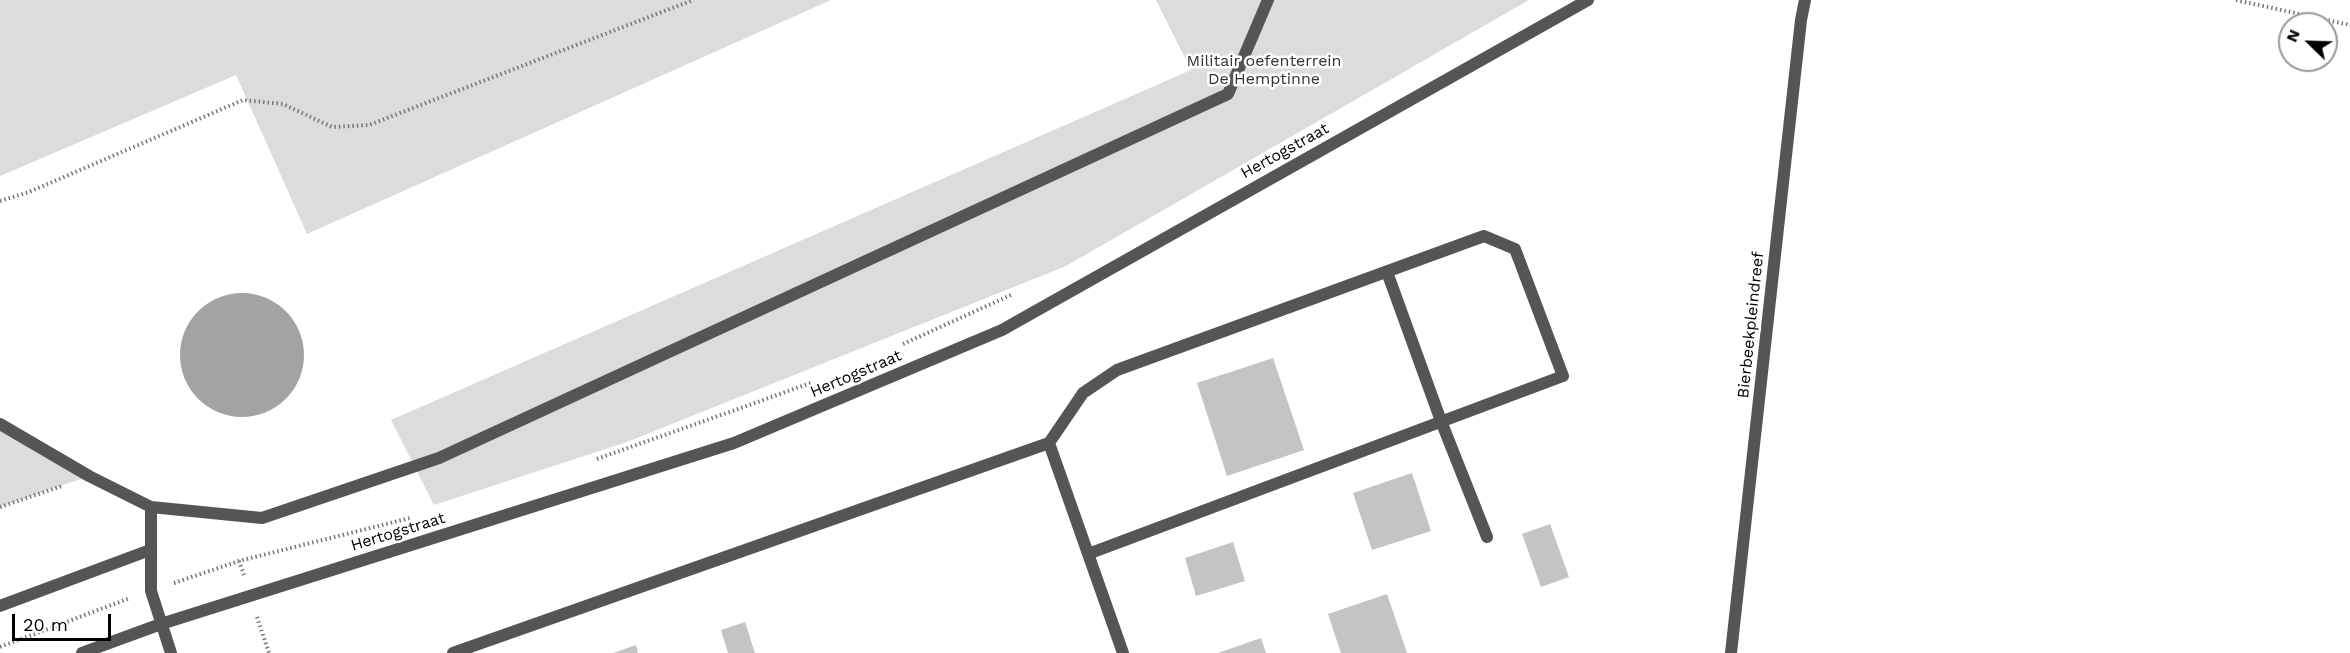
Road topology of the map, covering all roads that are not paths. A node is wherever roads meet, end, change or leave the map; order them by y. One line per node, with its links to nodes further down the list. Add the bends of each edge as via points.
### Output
1 (1268, 0): 8 (street, via 1228,94 439,458 262,518)
2 (1588, 0): 13 (street, Hertogstraat, via 1002,330 734,443)
3 (1805, 0): 18 (street, Bierbeekpleindreef)
4 (1387, 272): 5 (street); 5 (street, via 1484,236 1515,249 1563,376); 7 (street, via 1117,370 1083,393)
5 (1442, 421): 9 (street); 11 (street)
6 (0, 424): 8 (street)
7 (1049, 444): 11 (street); 16 (street)
8 (151, 507): 10 (street)
9 (1487, 537)
10 (150, 550): 12 (street); 13 (street, via 151,591)
11 (1088, 554): 17 (street)
12 (0, 606)
13 (161, 624): 14 (street, Hertogstraat); 15 (street)
14 (82, 653)
15 (171, 653)
16 (453, 653)
17 (1123, 653)
18 (1731, 653)

